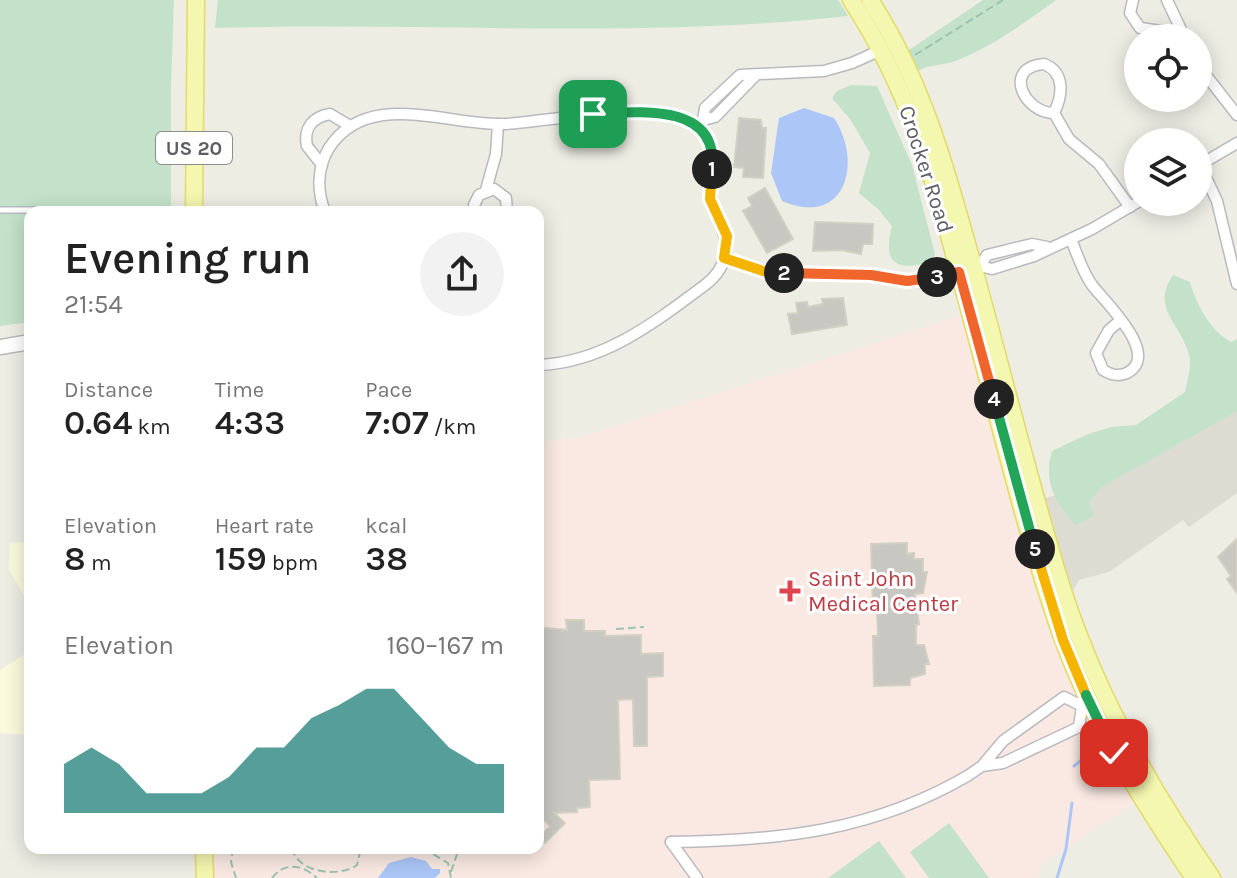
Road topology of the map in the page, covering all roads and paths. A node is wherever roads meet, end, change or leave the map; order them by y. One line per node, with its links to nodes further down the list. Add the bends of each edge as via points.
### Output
1 (196, 0): 23 (main road, US 20)
2 (851, 0): 9 (main road, Crocker Road)
3 (870, 0): 33 (main road, Crocker Road, via 935,131)
4 (1003, 0): 10 (path)
5 (1133, 0): 7 (street, via 1130,13)
6 (1167, 0): 8 (street)
7 (1137, 24)
8 (1178, 24)
9 (881, 50): 15 (street, via 824,71 756,75 715,117); 33 (main road, Crocker Road)
10 (914, 56)
11 (1212, 83): 13 (street)
12 (1054, 113): 12 (street, via 1059,76 1049,65 1032,66 1022,76 1022,91 1041,110); 22 (street, via 1069,139)
13 (1237, 115)
14 (498, 124): 15 (street, via 662,113); 16 (street, via 388,113); 20 (street)
15 (701, 124): 32 (street, via 711,150 710,199 727,236)
16 (350, 126): 19 (street, via 331,145); 19 (street, via 330,114 317,117 308,127 307,146)
17 (1237, 143): 18 (street)
18 (1212, 158)
19 (322, 165): 24 (street)
20 (486, 190): 25 (street); 26 (street, via 503,194)
21 (1212, 191): 31 (street)
22 (1124, 193)
23 (194, 206)
24 (324, 206)
25 (476, 206)
26 (508, 206)
27 (0, 210): 28 (lane)
28 (24, 210)
29 (1124, 210): 30 (street)
30 (1071, 239): 33 (street, via 992,269); 35 (street, via 1088,278)
31 (1232, 247): 34 (street)
32 (724, 258): 33 (street, via 776,273 907,281); 38 (street, via 705,285 616,346)
33 (971, 269): 41 (main road, Crocker Road)
34 (1237, 284)
35 (1121, 320): 35 (street, via 1096,353 1103,370 1114,375 1130,371 1138,356)
36 (24, 343): 37 (main road)
37 (0, 347)
38 (544, 364)
39 (644, 627): 40 (path)
40 (616, 629)
41 (1091, 702): 42 (street, via 1079,727 1003,763); 42 (street, via 1064,697 994,749); 56 (main road, Crocker Road, via 1143,803); 57 (main road, Crocker Road, via 1114,718 1155,793)
42 (982, 766): 55 (street, via 918,800 831,829 762,840 671,842)
43 (204, 854): 50 (main road)
44 (232, 854): 51 (path)
45 (294, 854): 46 (path, via 303,866 341,873 357,865)
46 (360, 854)
47 (434, 854): 49 (path)
48 (458, 854): 49 (path)
49 (451, 873): 54 (path)
50 (205, 878)
51 (236, 878)
52 (272, 878): 53 (path, via 291,865)
53 (317, 878)
54 (451, 878)
55 (697, 878)
56 (1194, 878)
57 (1212, 878)

